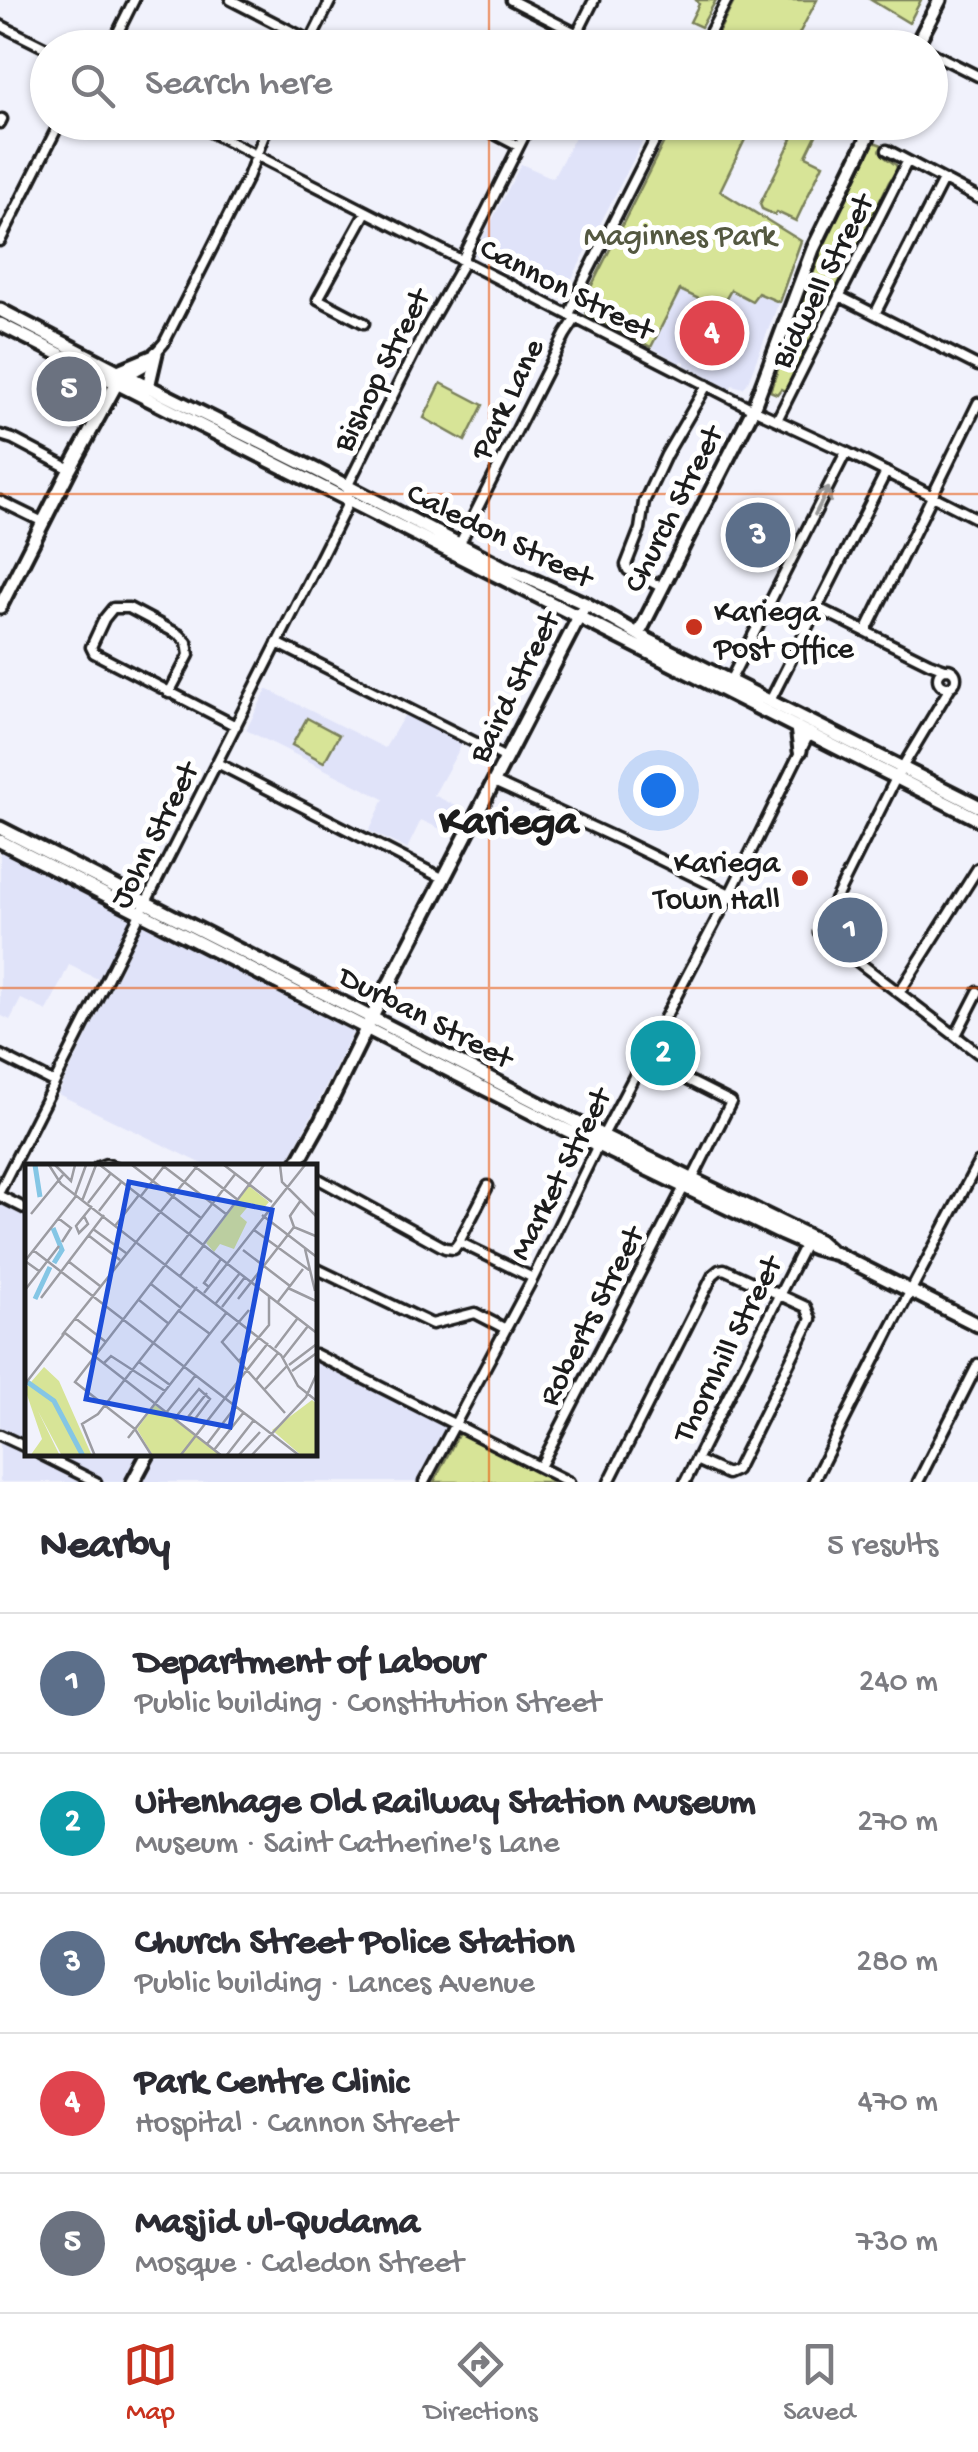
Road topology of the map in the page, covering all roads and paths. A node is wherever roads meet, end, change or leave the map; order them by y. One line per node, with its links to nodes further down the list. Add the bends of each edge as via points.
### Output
1 (134, 0): 9 (street)
2 (231, 0): 10 (street)
3 (331, 0): 11 (street)
4 (511, 0): 12 (street)
5 (594, 0): 13 (street)
6 (727, 0): 14 (street)
7 (940, 0): 15 (main road)
8 (0, 25): 16 (street)
9 (119, 30)
10 (284, 30)
11 (316, 30)
12 (569, 30)
13 (579, 30)
14 (711, 30)
15 (926, 30)
16 (30, 41)
17 (948, 61): 18 (street)
18 (978, 76)
19 (51, 140): 33 (street)
20 (226, 140): 28 (street, Cannon Street)
21 (263, 140): 28 (street)
22 (506, 140): 26 (street)
23 (521, 140): 26 (street, Bishop Street)
24 (655, 140): 38 (street, Park Lane, via 584,280)
25 (865, 140): 47 (main road, Church Street, via 813,249)
26 (518, 146): 34 (street, Bishop Street)
27 (886, 150): 29 (street)
28 (257, 156): 32 (street, Cannon Street); 41 (street)
29 (907, 162): 30 (street); 35 (street, Bidwell Street)
30 (943, 180): 31 (street); 37 (street)
31 (978, 198)
32 (366, 212): 34 (street, Cannon Street); 39 (street, via 318,299)
33 (0, 241)
34 (464, 262): 38 (street, Cannon Street); 53 (street, Bishop Street)
35 (840, 296): 37 (street); 48 (street, Bidwell Street)
36 (0, 310): 43 (main road, Caledon Street)
37 (875, 314): 42 (street)
38 (573, 317): 44 (street, Cannon Street); 59 (street, Park Lane)
39 (364, 323)
40 (0, 324): 43 (main road, Caledon Street)
41 (155, 355): 43 (main road); 45 (main road)
42 (978, 366)
43 (120, 376): 45 (main road, Caledon Street); 51 (main road); 55 (main road, Caledon Street)
44 (707, 385): 47 (street, Cannon Street); 60 (street, via 644,502 626,565)
45 (148, 387): 53 (main road, Caledon Street)
46 (978, 404): 54 (street)
47 (753, 409): 48 (street, Cannon Street); 60 (main road, Church Street)
48 (777, 420): 50 (street, Cannon Street)
49 (0, 436): 51 (street)
50 (846, 452): 52 (street, Cannon Street); 70 (street, one-way to 50)
51 (70, 469): 58 (main road)
52 (886, 472): 54 (street, Cannon Street); 63 (street)
53 (347, 486): 55 (street, Bishop Street); 59 (main road, Caledon Street)
54 (934, 496): 57 (street, Cannon Street); 65 (street)
55 (350, 500): 59 (main road, Caledon Street); 68 (street, John Street)
56 (0, 501): 58 (street)
57 (978, 519)
58 (43, 522): 62 (main road)
59 (457, 550): 61 (main road, Caledon Street); 64 (main road, Caledon Street)
60 (661, 587): 66 (main road, Church Street)
61 (586, 604): 64 (main road, Baird Street); 66 (main road, Caledon Street)
62 (0, 607)
63 (818, 608): 65 (street); 72 (street)
64 (580, 617): 67 (main road, Caledon Street); 76 (main road, Baird Street)
65 (866, 631): 78 (street, via 929,663 944,679 941,703)
66 (639, 633): 67 (main road); 69 (main road); 70 (main road, Caledon Street)
67 (622, 639): 69 (main road, Caledon Street)
68 (277, 643): 73 (street, John Street); 76 (street)
69 (644, 650): 74 (main road, Caledon Street)
70 (730, 681): 72 (main road, Caledon Street)
71 (169, 693): 71 (street, via 189,654 187,642 129,608 111,610 92,652); 73 (street)
72 (770, 701): 74 (main road, Caledon Street)
73 (236, 726): 77 (street, John Street)
74 (807, 728): 75 (main road); 78 (main road, Caledon Street)
75 (800, 752): 86 (street, Market Street)
76 (506, 758): 79 (main road, Baird Street)
77 (218, 762): 85 (street); 87 (street, John Street)
78 (900, 772): 80 (main road, Caledon Street); 81 (main road, Caledon Street); 89 (street, via 819,932)
79 (494, 782): 85 (main road, Baird Street); 86 (street)
80 (978, 806)
81 (978, 819)
82 (0, 828): 87 (main road, Durban Street)
83 (0, 842): 87 (main road, Durban Street)
84 (978, 868): 89 (street)
85 (444, 879): 90 (main road, Baird Street)
86 (730, 894): 94 (street, Market Street)
87 (143, 908): 90 (main road, Durban Street); 95 (street, John Street)
88 (978, 992): 91 (street)
89 (900, 993): 91 (street)
90 (370, 1023): 96 (main road, Durban Street); 98 (main road, Baird Street)
91 (956, 1035): 92 (street)
92 (978, 1053)
93 (0, 1055): 95 (street)
94 (644, 1058): 96 (street, Market Street); 100 (street, Roberts Street, via 731,1102)
95 (54, 1082): 102 (street, John Street)
96 (601, 1141): 100 (main road, Durban Street); 107 (street, Market Street)
97 (978, 1163): 108 (street)
98 (297, 1164)
99 (318, 1179): 105 (street, via 448,1250)
100 (688, 1183): 104 (main road, Durban Street); 120 (street, Roberts Street)
101 (488, 1186): 105 (street)
102 (0, 1193): 103 (street)
103 (25, 1208)
104 (807, 1240): 108 (main road, Durban Street); 109 (street, Thornhill Street)
105 (459, 1242): 107 (street)
106 (318, 1269): 111 (street, via 428,1323 477,1313)
107 (533, 1278): 111 (street, Market Street)
108 (911, 1292): 110 (main road, Durban Street); 127 (street)
109 (779, 1296): 119 (street, Thornhill Street); 119 (street, via 806,1308 811,1319 736,1470 725,1474); 125 (street, via 726,1270 713,1275)
110 (978, 1325)
111 (506, 1329): 114 (street, Market Street)
112 (318, 1355): 114 (street)
113 (978, 1364): 128 (street)
114 (455, 1423): 120 (street); 123 (street, Market Street)
115 (0, 1435): 116 (street)
116 (25, 1447)
117 (46, 1457): 121 (street)
118 (146, 1457): 122 (main road)
119 (696, 1460): 126 (street, Thornhill Street)
120 (540, 1467): 124 (street)
121 (96, 1482)
122 (134, 1482)
123 (424, 1482)
124 (569, 1482)
125 (609, 1482)
126 (685, 1482)
127 (813, 1482)
128 (918, 1482)

